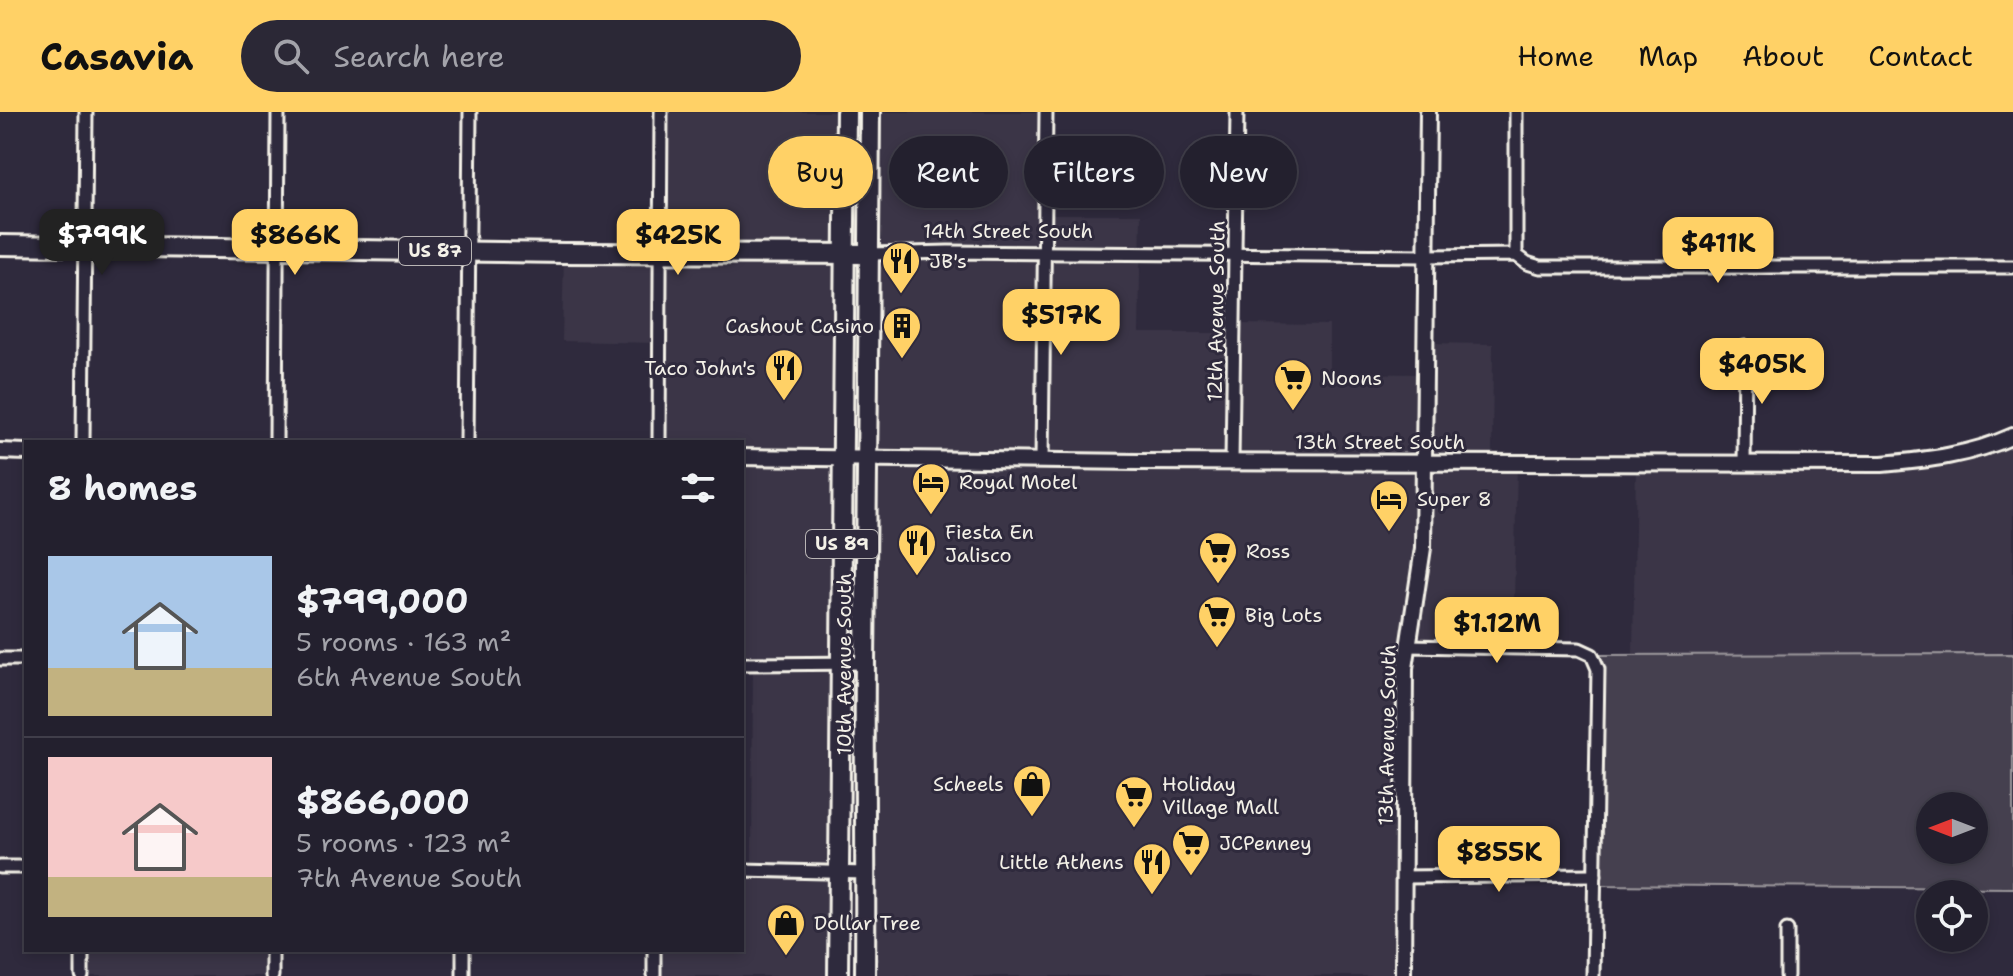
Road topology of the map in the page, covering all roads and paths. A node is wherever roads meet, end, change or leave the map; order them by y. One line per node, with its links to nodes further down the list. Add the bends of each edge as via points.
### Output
1 (86, 112): 12 (street)
2 (278, 112): 13 (street)
3 (470, 112): 14 (street)
4 (661, 112): 15 (street)
5 (846, 112): 17 (main road, 10th Avenue South / US 89)
6 (870, 112): 18 (main road, 10th Avenue South)
7 (1046, 112): 16 (street)
8 (1237, 112): 19 (street, 12th Avenue South)
9 (1428, 112): 21 (street, 13th Avenue South)
10 (1516, 112): 20 (street)
11 (0, 245): 12 (main road, 14th Street South / US 87)
12 (85, 247): 13 (main road, 14th Street South / US 87); 25 (street)
13 (277, 248): 14 (main road, 14th Street South / US 87); 26 (street)
14 (468, 252): 15 (main road, 14th Street South / US 87); 27 (street)
15 (660, 252): 17 (main road, 14th Street South / US 87); 28 (street)
16 (1045, 253): 18 (street, 14th Street South); 19 (street, 14th Street South); 34 (street)
17 (843, 254): 18 (main road, 14th Street South / US 87); 32 (main road, 10th Avenue South / US 89)
18 (871, 254): 33 (main road, 10th Avenue South / US 89)
19 (1236, 255): 21 (street, 14th Street South); 35 (street, 12th Avenue South)
20 (1516, 255): 21 (street, 14th Street South); 22 (street, 14th Street South, via 1540,267)
21 (1426, 256): 36 (street, 13th Avenue South)
22 (2013, 267)
23 (1745, 347): 37 (street)
24 (2013, 436): 37 (street, 13th Street South, via 1931,459)
25 (83, 440)
26 (276, 440)
27 (467, 440)
28 (659, 440)
29 (0, 451): 30 (street)
30 (24, 452)
31 (744, 457): 32 (street, 13th Street South)
32 (843, 459): 33 (street, 13th Street South); 43 (main road, 10th Avenue South / US 89)
33 (868, 459): 34 (street, 13th Street South); 41 (main road, 10th Avenue South / US 89)
34 (1042, 461): 35 (street, 13th Street South)
35 (1232, 462): 36 (street, 13th Street South)
36 (1424, 462): 37 (street, 13th Street South); 38 (street, 13th Avenue South, via 1423,548)
37 (1744, 464)
38 (1407, 646): 49 (street, via 1579,649 1592,655 1598,669); 50 (street, 13th Avenue South)
39 (0, 659): 40 (street)
40 (24, 659)
41 (865, 663): 43 (street); 48 (main road, 10th Avenue South / US 89)
42 (744, 664): 43 (street)
43 (842, 664): 47 (main road, 10th Avenue South / US 89)
44 (0, 867): 45 (street)
45 (24, 867)
46 (744, 870): 47 (street)
47 (838, 873): 48 (street); 60 (main road, 10th Avenue South / US 89)
48 (866, 873): 61 (main road, 10th Avenue South / US 89)
49 (1595, 875): 50 (street); 63 (street)
50 (1403, 877): 62 (street, 13th Avenue South)
51 (1787, 930): 64 (street)
52 (82, 952): 56 (street)
53 (272, 952): 57 (street)
54 (463, 952): 58 (street)
55 (654, 952): 59 (street)
56 (82, 976)
57 (272, 976)
58 (463, 976)
59 (654, 976)
60 (838, 976)
61 (865, 976)
62 (1403, 976)
63 (1593, 976)
64 (1787, 976)

